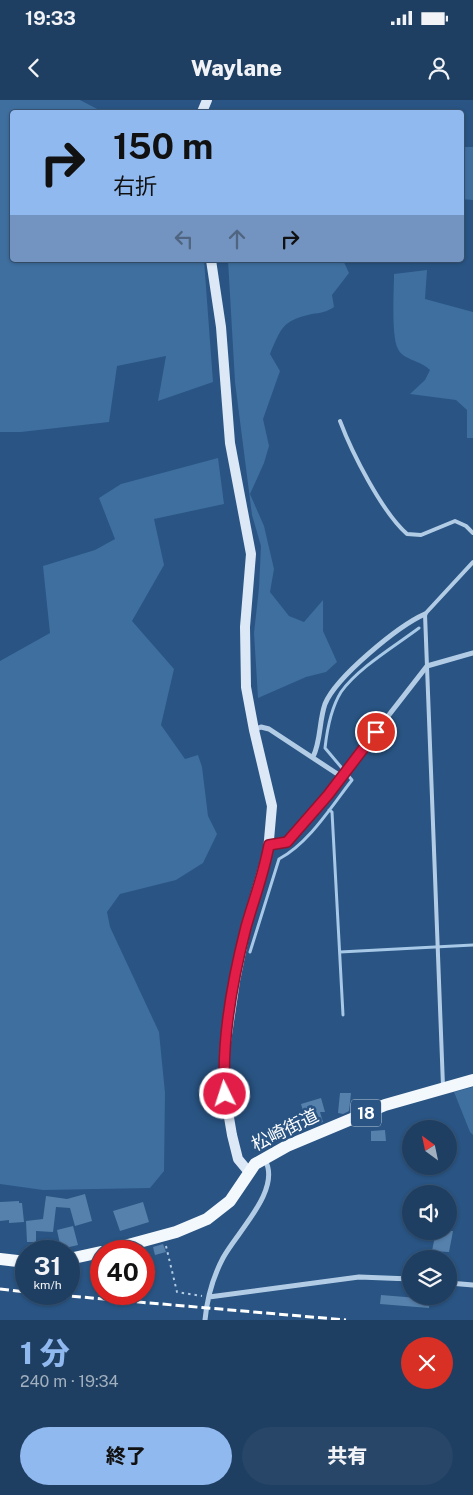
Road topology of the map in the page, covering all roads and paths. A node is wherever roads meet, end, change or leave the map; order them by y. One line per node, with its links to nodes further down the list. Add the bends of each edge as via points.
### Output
1 (211, 262): 8 (street, via 221,327 230,443 251,554 245,660)
2 (340, 421): 3 (lane, via 367,477 407,534 421,535 455,522)
3 (473, 533)
4 (473, 562): 5 (lane)
5 (425, 614): 7 (lane); 9 (street, via 389,637 331,693)
6 (473, 653): 7 (street)
7 (427, 666): 10 (street); 13 (lane)
8 (254, 730): 9 (street, via 261,727 270,729); 11 (street, via 272,806)
9 (313, 757): 10 (street)
10 (342, 777): 11 (street, via 287,842)
11 (269, 845): 15 (street, via 246,928 224,1055 225,1094 232,1135 238,1159)
12 (473, 1080): 13 (main road, 松崎街道 / 18)
13 (443, 1088): 14 (main road, 松崎街道 / 18, via 372,1110)
14 (264, 1157): 15 (main road, 松崎街道 / 18); 23 (street, via 270,1173 258,1208 223,1258)
15 (248, 1171): 16 (main road, 松崎街道 / 18, via 223,1208 207,1219)
16 (163, 1236): 17 (main road, 松崎街道 / 18); 23 (path, via 177,1292)
17 (148, 1240)
18 (0, 1258): 19 (main road)
19 (15, 1260)
20 (402, 1279): 23 (street, via 359,1277)
21 (457, 1284): 22 (street)
22 (473, 1286)
23 (209, 1297): 24 (street)
24 (204, 1320)

